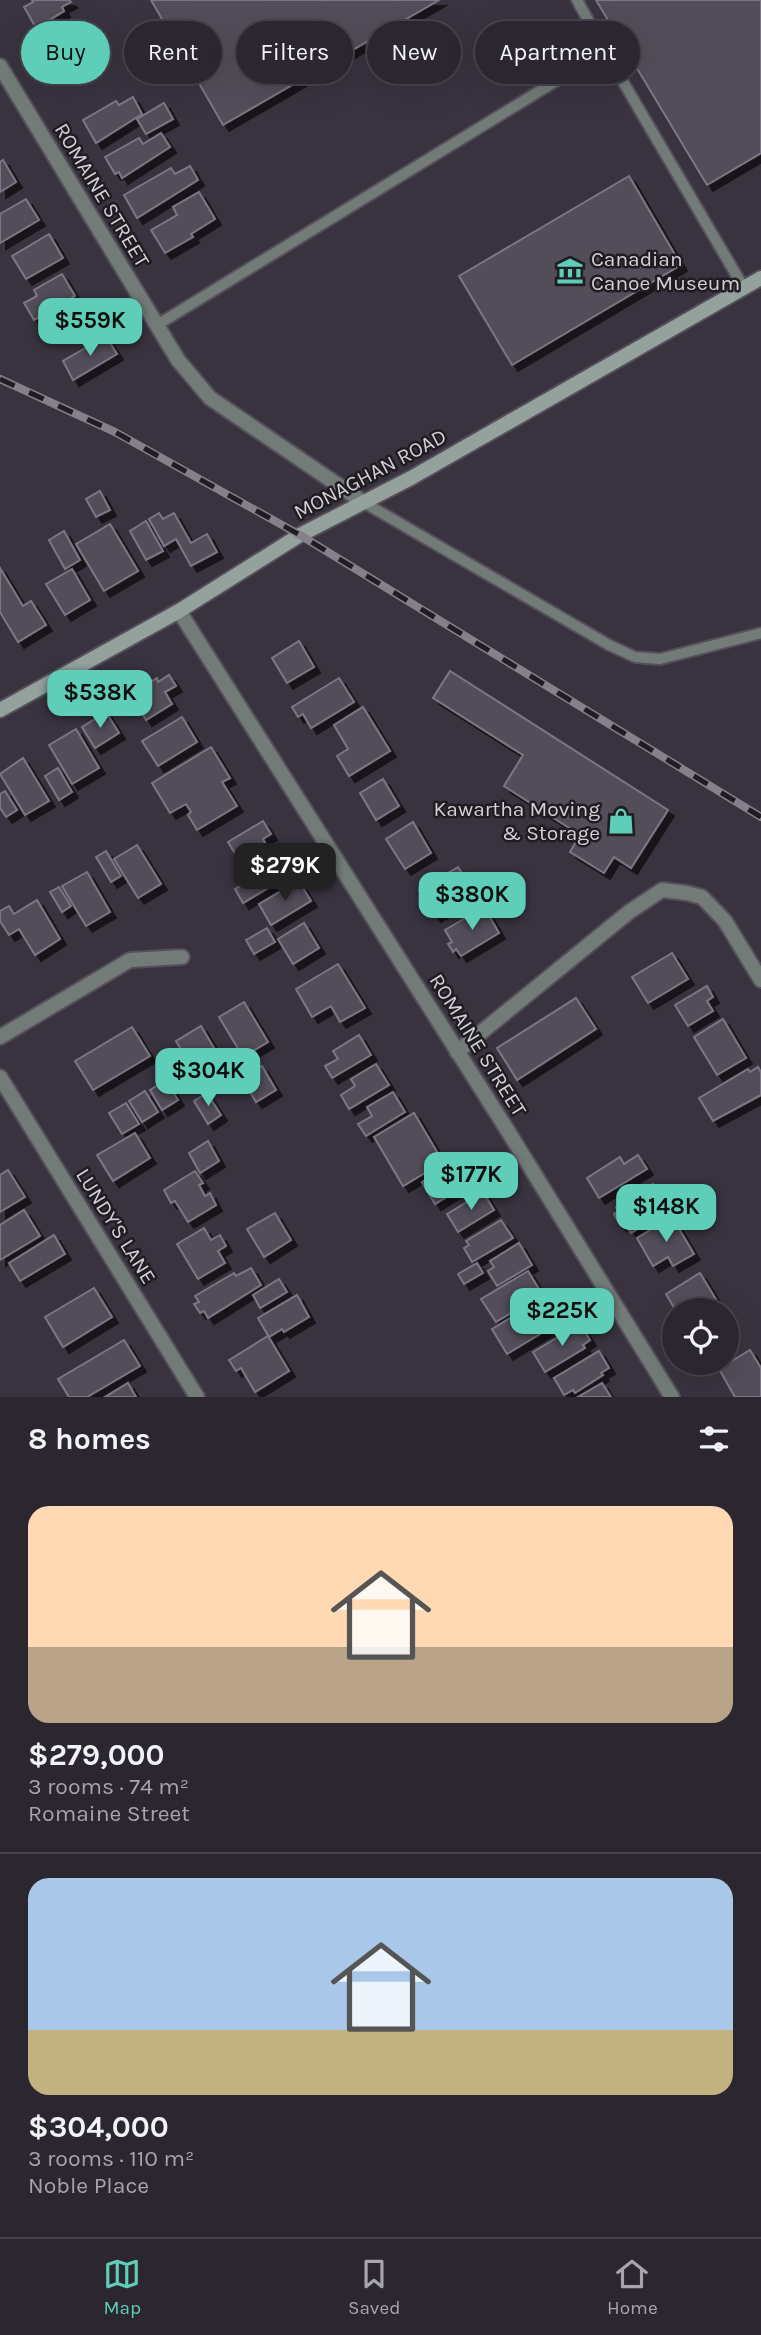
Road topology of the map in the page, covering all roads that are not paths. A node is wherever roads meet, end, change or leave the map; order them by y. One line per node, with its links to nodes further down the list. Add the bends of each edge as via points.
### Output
1 (578, 0): 2 (lane)
2 (589, 21)
3 (0, 66): 8 (street, ROMAINE STREET)
4 (551, 84): 8 (lane)
5 (624, 84): 7 (lane)
6 (761, 278): 7 (main road, MONAGHAN ROAD)
7 (744, 288): 9 (main road, MONAGHAN ROAD)
8 (157, 325): 9 (street, ROMAINE STREET, via 178,360 210,398)
9 (363, 502): 10 (main road, MONAGHAN ROAD, via 300,535); 11 (lane, via 635,657 660,659)
10 (179, 611): 12 (main road, MONAGHAN ROAD); 16 (street, ROMAINE STREET)
11 (761, 632)
12 (0, 710)
13 (182, 957): 15 (street, via 130,960)
14 (761, 980): 16 (street, via 725,921 702,897 662,890)
15 (0, 1037)
16 (457, 1052): 19 (street, ROMAINE STREET)
17 (0, 1077): 18 (street, LUNDY'S LANE)
18 (197, 1397)
19 (672, 1397)

